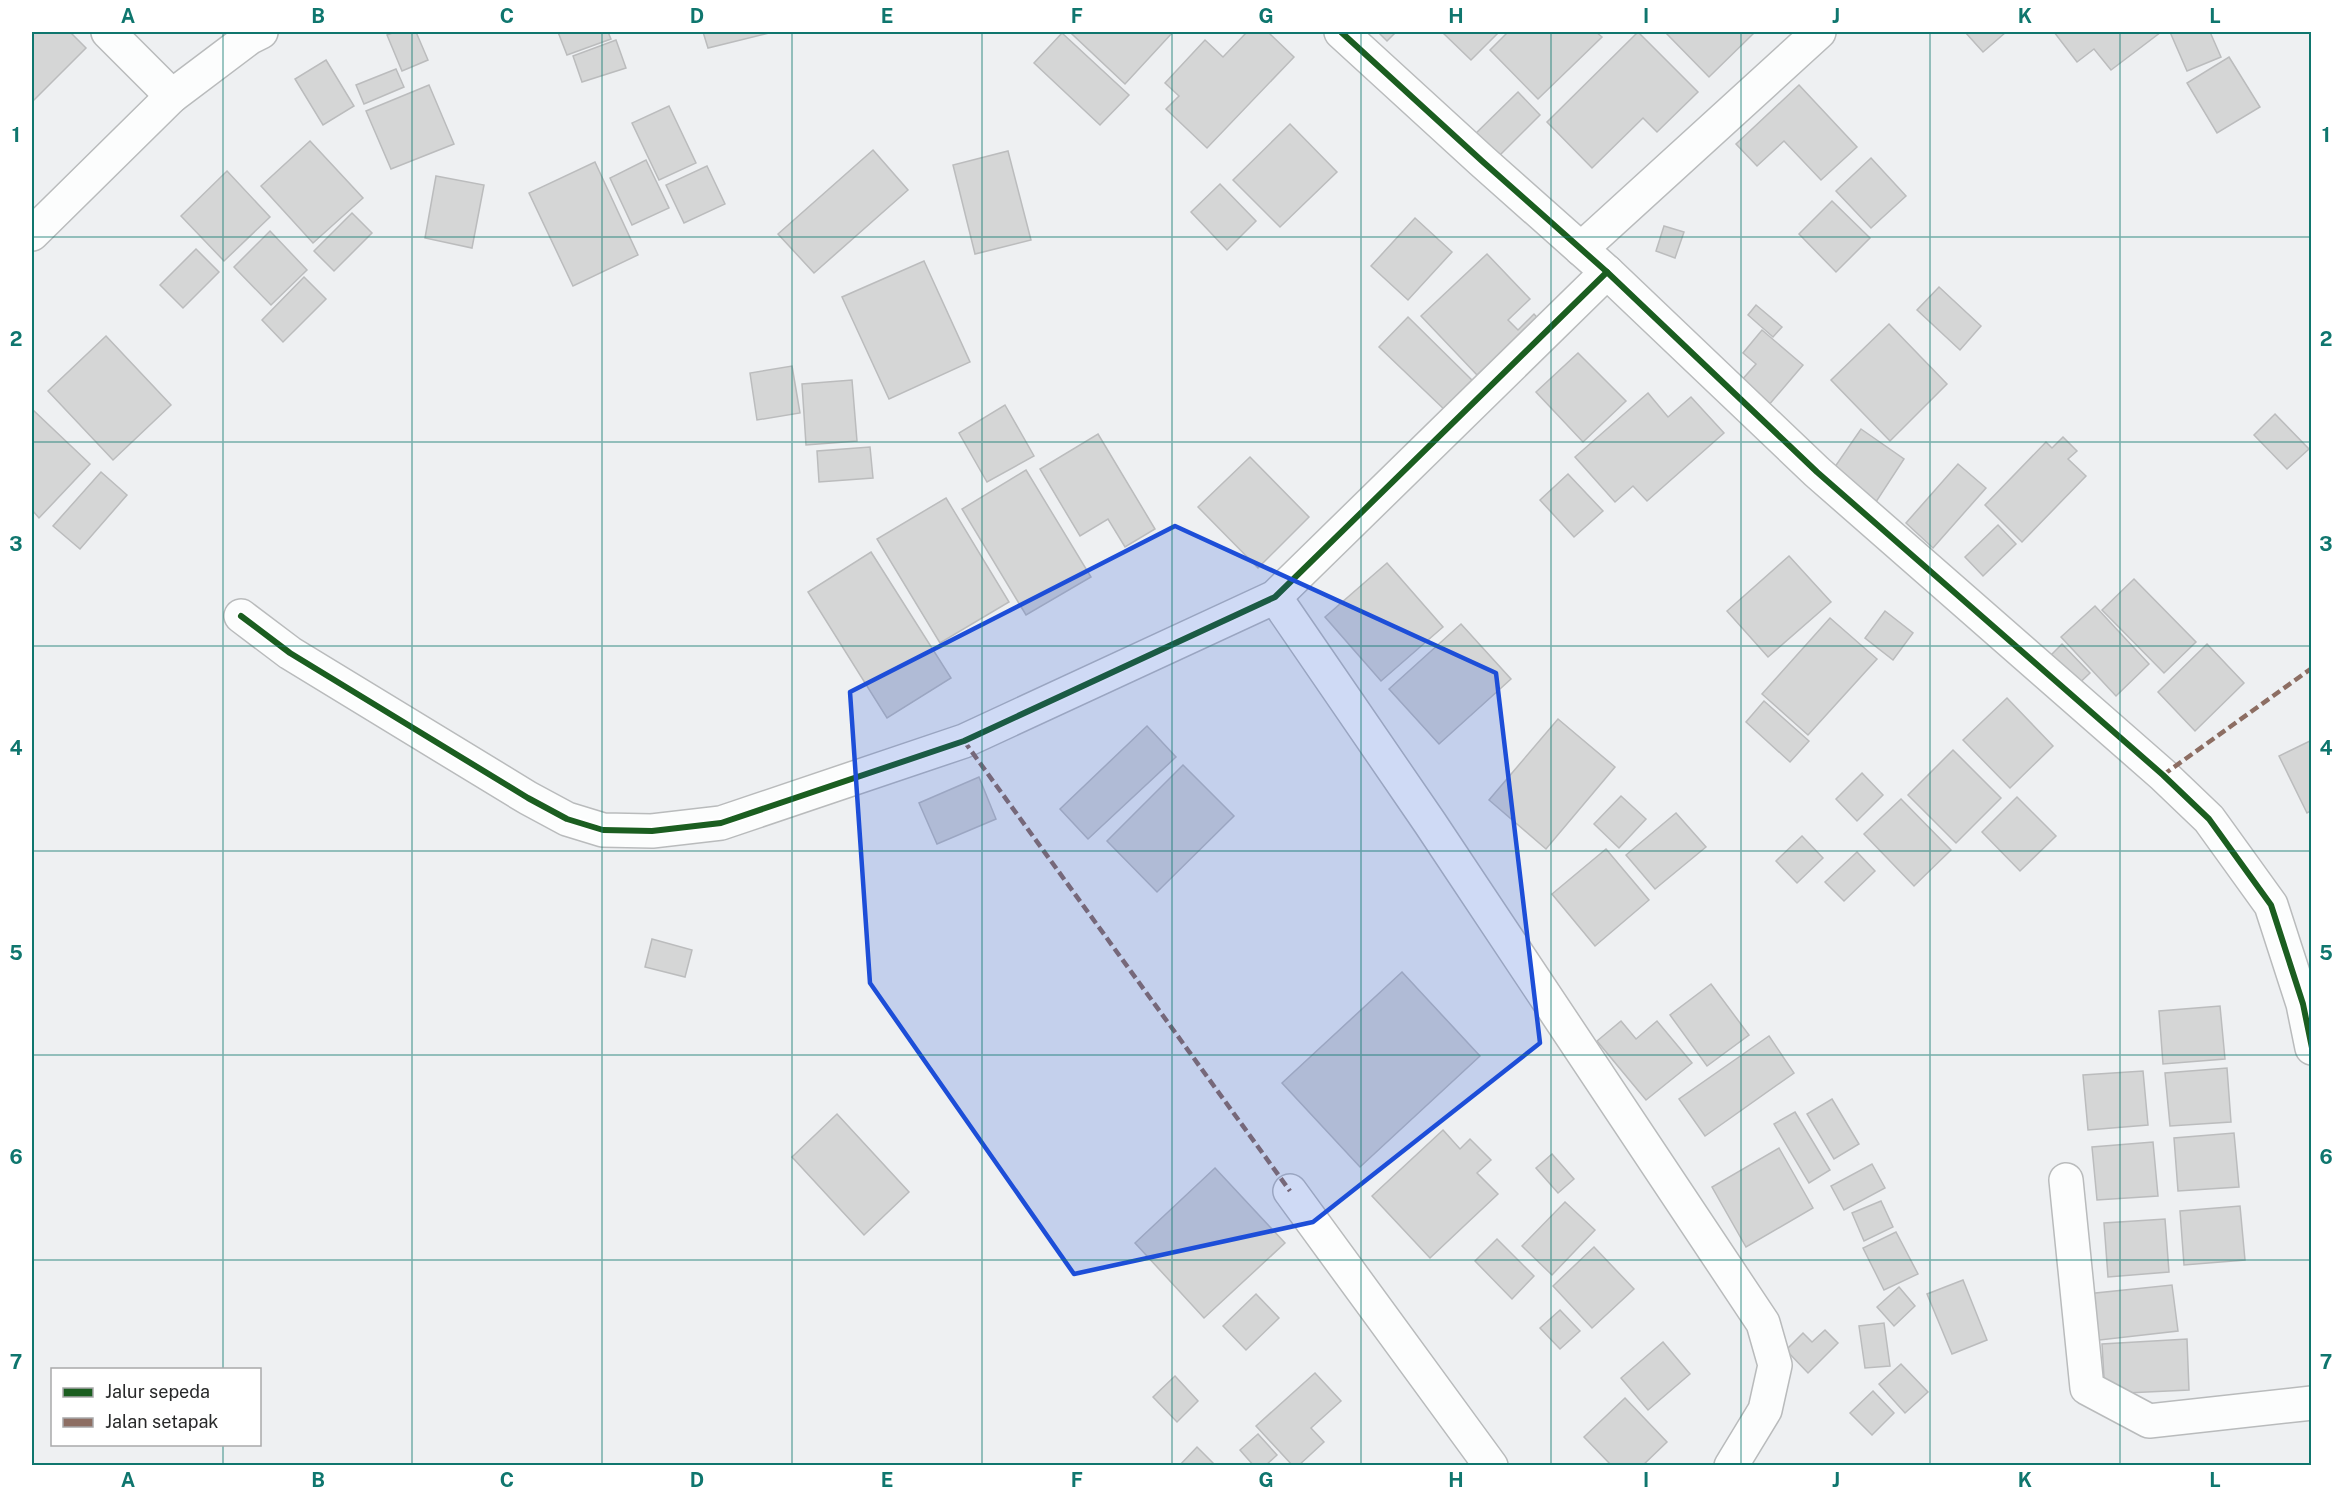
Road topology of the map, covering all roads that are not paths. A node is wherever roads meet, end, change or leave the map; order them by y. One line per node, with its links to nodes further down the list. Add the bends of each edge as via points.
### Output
1 (108, 32): 5 (street)
2 (261, 32): 5 (street)
3 (1341, 32): 7 (street)
4 (1819, 32): 7 (street)
5 (172, 96): 6 (street)
6 (32, 234)
7 (1581, 249): 8 (street)
8 (1607, 272): 9 (street); 11 (street, via 1817,472 2209,819 2271,905 2303,1004)
9 (1275, 597): 10 (street, via 964,741 721,823 652,831 603,830 567,819 290,653); 16 (street, via 1764,1323 1775,1365 1765,1410)
10 (241, 616)
11 (2312, 1048)
12 (2066, 1180): 14 (street, via 2087,1389 2149,1421)
13 (1290, 1191): 15 (street)
14 (2312, 1403)
15 (1491, 1466)
16 (1731, 1466)

